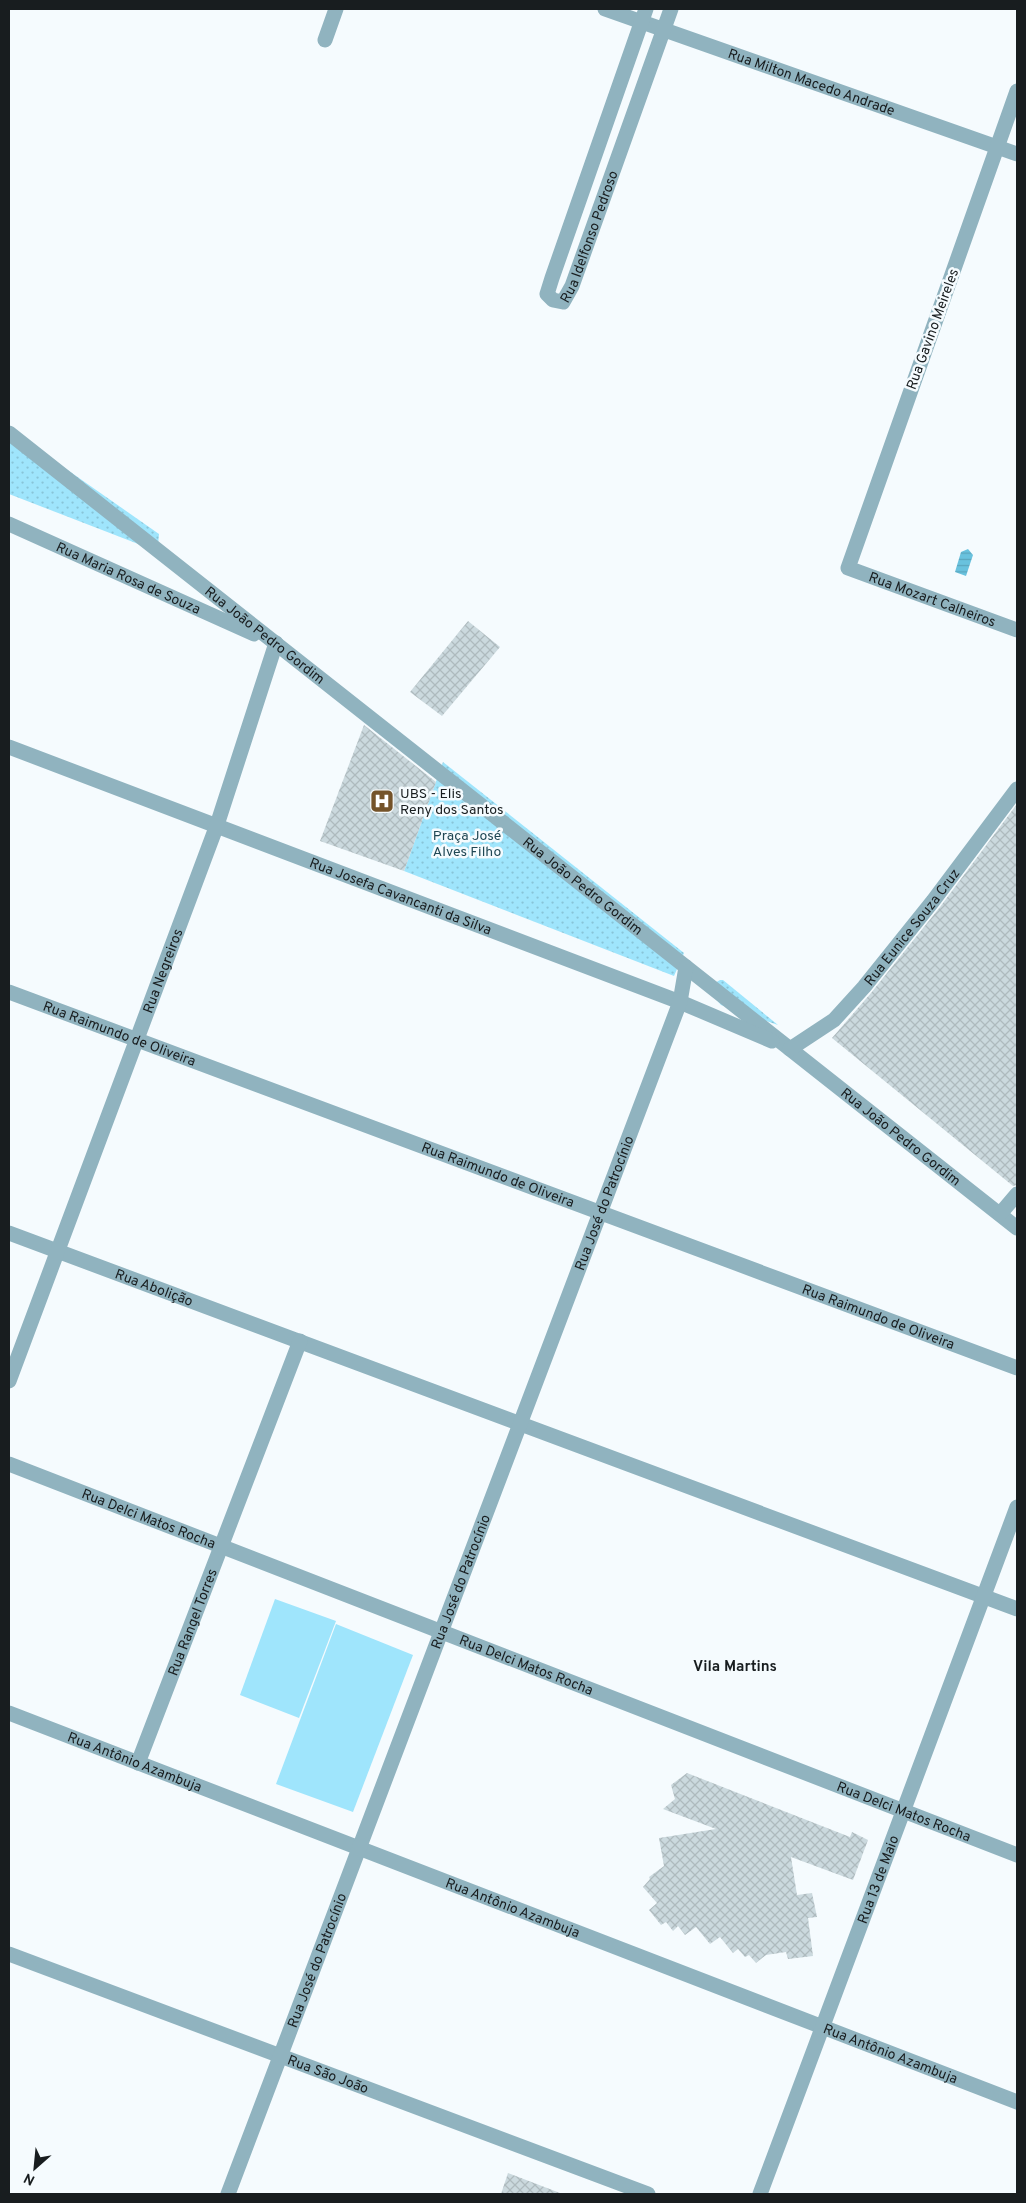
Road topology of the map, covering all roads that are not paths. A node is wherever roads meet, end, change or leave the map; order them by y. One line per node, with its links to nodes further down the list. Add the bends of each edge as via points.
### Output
1 (336, 9): 6 (street)
2 (605, 9): 4 (street, Rua Milton Macedo Andrade)
3 (672, 9): 5 (street, Rua Idelfonso Pedroso)
4 (644, 15): 5 (street, Rua Milton Macedo Andrade); 5 (street, Rua Idelfonso Pedroso, via 552,278 547,294 553,300 563,302 572,286)
5 (664, 30): 8 (street, Rua Milton Macedo Andrade)
6 (325, 40)
7 (1017, 90): 8 (street, Rua Gavino Meireles)
8 (997, 147): 9 (street, Rua Milton Macedo Andrade); 12 (street, Rua Gavino Meireles)
9 (1017, 154)
10 (9, 433): 14 (street, Rua João Pedro Gordim)
11 (9, 524): 14 (street, Rua Maria Rosa de Souza)
12 (848, 568): 13 (street, Rua Mozart Calheiros)
13 (1017, 630)
14 (276, 643): 17 (street, Rua Negreiros); 18 (street, Rua João Pedro Gordim)
15 (9, 747): 17 (street, Rua Josefa Cavancanti da Silva)
16 (1017, 789): 22 (street, Rua Eunice Souza Cruz, via 864,987 834,1020)
17 (217, 825): 20 (street, Rua Josefa Cavancanti da Silva); 21 (street, Rua Negreiros)
18 (686, 967): 20 (street, Rua José do Patrocínio); 22 (street, Rua João Pedro Gordim)
19 (9, 992): 21 (street, Rua Raimundo de Oliveira)
20 (680, 1002): 22 (street, Rua Josefa Cavancanti da Silva); 24 (street, Rua José do Patrocínio)
21 (136, 1040): 24 (street, Rua Raimundo de Oliveira); 28 (street, Rua Negreiros)
22 (790, 1048): 25 (street, Rua João Pedro Gordim)
23 (1017, 1194): 25 (street)
24 (600, 1212): 30 (street, Rua Raimundo de Oliveira); 32 (street, Rua José do Patrocínio)
25 (1000, 1214): 26 (street, Rua João Pedro Gordim)
26 (1017, 1228)
27 (9, 1233): 28 (street, Rua Abolição)
28 (57, 1251): 29 (street, Rua Abolição); 31 (street, Rua Negreiros)
29 (300, 1341): 32 (street, Rua Abolição); 35 (street, Rua Rangel Torres)
30 (1017, 1368)
31 (9, 1381)
32 (520, 1424): 36 (street, Rua Abolição); 38 (street, Rua José do Patrocínio)
33 (9, 1464): 35 (street, Rua Delci Matos Rocha)
34 (1017, 1507): 36 (street, Rua 13 de Maio)
35 (221, 1546): 38 (street, Rua Delci Matos Rocha); 40 (street, Rua Rangel Torres)
36 (984, 1596): 37 (street, Rua Abolição); 41 (street, Rua 13 de Maio)
37 (1017, 1609)
38 (441, 1631): 41 (street, Rua Delci Matos Rocha); 42 (street, Rua José do Patrocínio)
39 (9, 1713): 40 (street, Rua Antônio Azambuja)
40 (138, 1763): 42 (street, Rua Antônio Azambuja)
41 (904, 1810): 43 (street, Rua Delci Matos Rocha); 45 (street, Rua 13 de Maio)
42 (359, 1848): 45 (street, Rua Antônio Azambuja); 46 (street, Rua José do Patrocínio)
43 (1017, 1854)
44 (9, 1954): 46 (street, Rua São João)
45 (823, 2027): 47 (street, Rua Antônio Azambuja); 50 (street, Rua 13 de Maio)
46 (280, 2056): 48 (street, Rua José do Patrocínio); 49 (street, Rua São João)
47 (1017, 2102)
48 (228, 2194)
49 (648, 2194)
50 (760, 2194)

